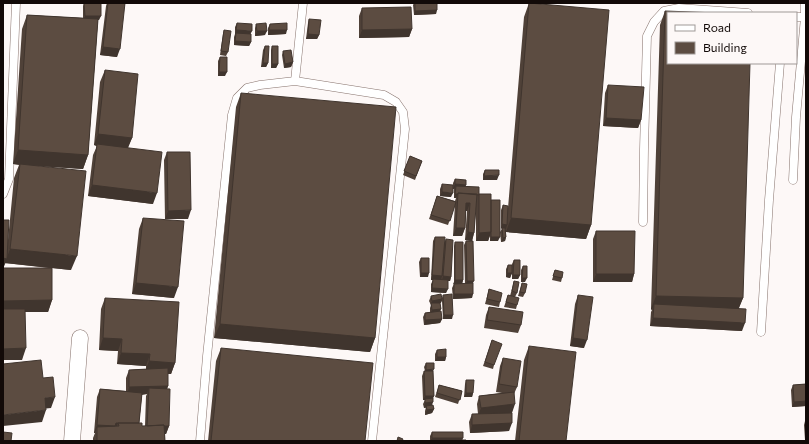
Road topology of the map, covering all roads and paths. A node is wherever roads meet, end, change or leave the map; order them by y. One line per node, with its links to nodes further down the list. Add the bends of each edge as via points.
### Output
1 (16, 3): 9 (lane, via 9,179)
2 (303, 3): 7 (lane)
3 (805, 3): 5 (lane)
4 (734, 12): 10 (lane, via 679,8 664,11 654,22 647,36)
5 (805, 17): 8 (lane)
6 (780, 64): 11 (lane)
7 (295, 81): 14 (lane, via 247,88 237,98 232,115); 15 (lane, via 384,95 396,102 403,112 405,129)
8 (793, 180)
9 (3, 194)
10 (643, 222)
11 (761, 332)
12 (80, 338): 13 (street)
13 (72, 441)
14 (200, 441)
15 (372, 441)

